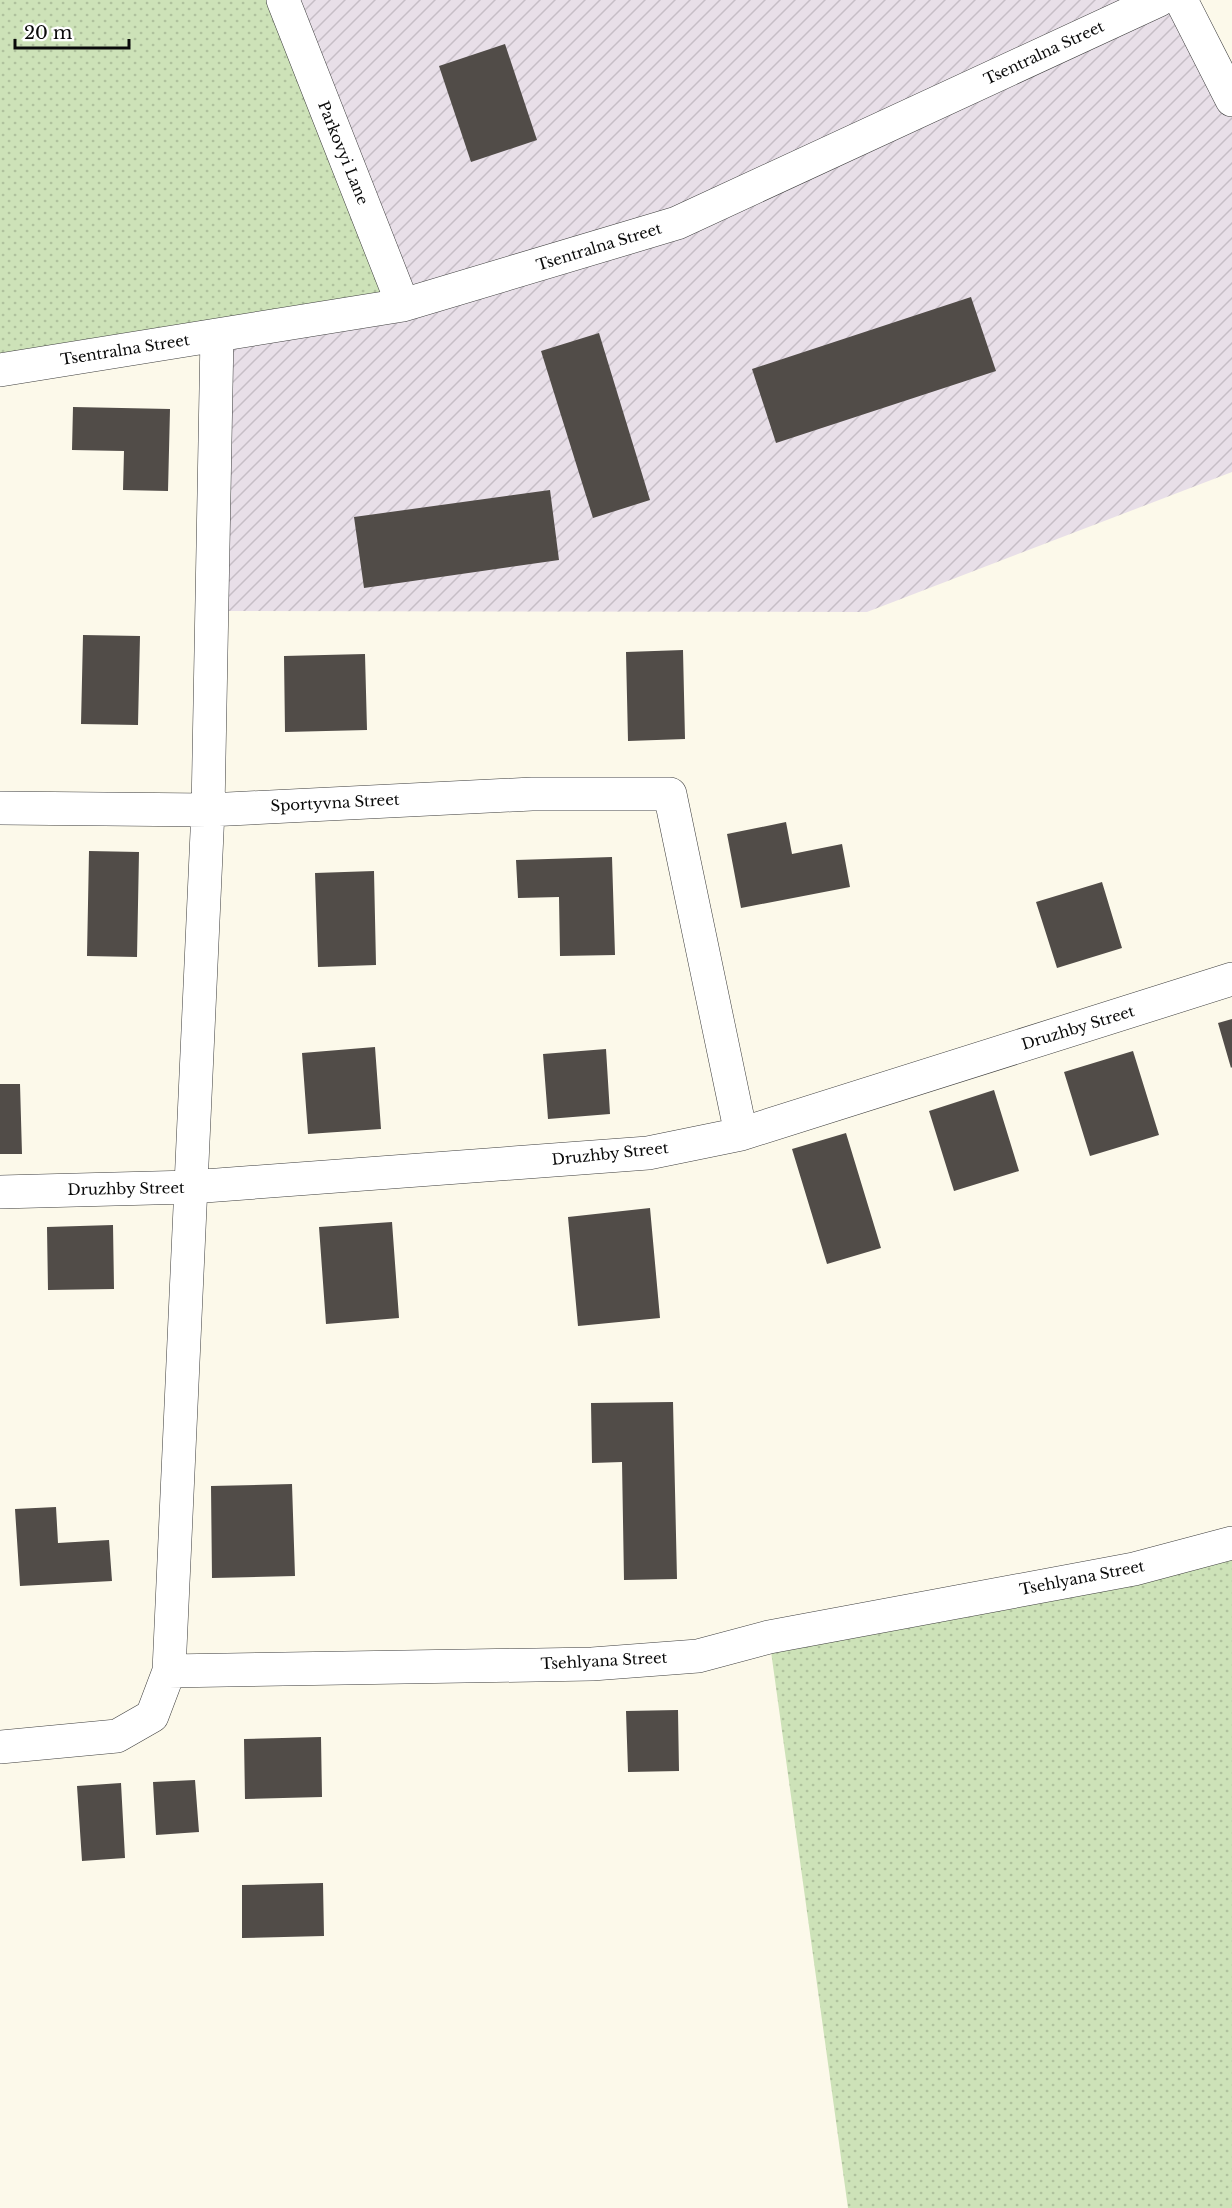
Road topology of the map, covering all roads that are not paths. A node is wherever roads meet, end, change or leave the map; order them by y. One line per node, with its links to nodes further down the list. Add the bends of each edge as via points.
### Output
1 (283, 0): 5 (street, Parkovyi Lane)
2 (1159, 0): 5 (street, Tsentralna Street, via 677,223)
3 (1181, 0): 4 (street)
4 (1232, 100)
5 (403, 305): 6 (street, Tsentralna Street)
6 (217, 336): 7 (street, Tsentralna Street); 9 (street)
7 (0, 370)
8 (0, 808): 9 (street, Sportyvna Street)
9 (208, 810): 11 (street, Sportyvna Street, via 532,794 670,794); 12 (street)
10 (1232, 979): 11 (street, Druzhby Street)
11 (741, 1134): 12 (street, Druzhby Street, via 648,1153)
12 (191, 1187): 13 (street, Druzhby Street); 15 (street)
13 (0, 1192)
14 (1232, 1543): 15 (street, Tsehlyana Street, via 1134,1569 769,1637 698,1656 592,1664)
15 (169, 1671): 16 (street, via 152,1716 117,1736)
16 (0, 1747)

